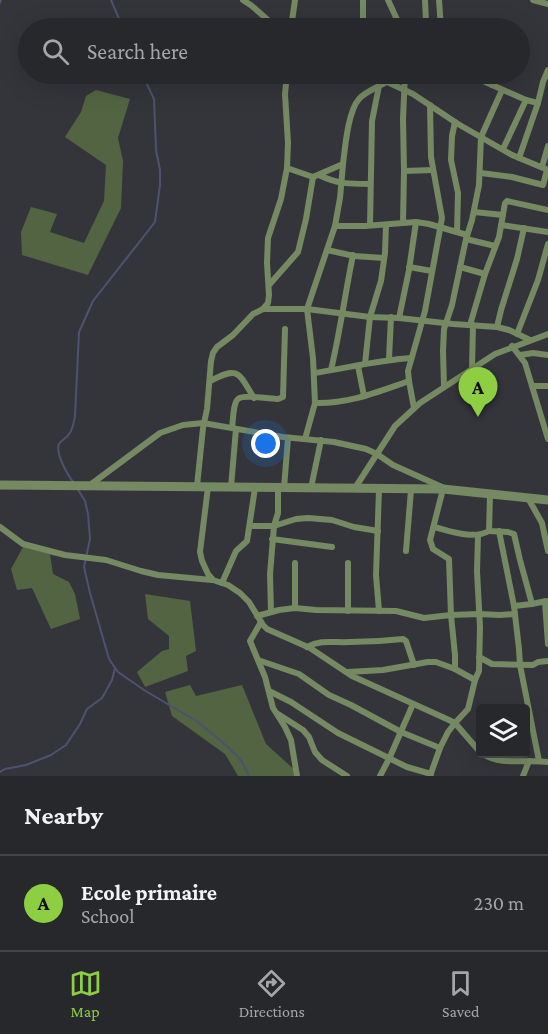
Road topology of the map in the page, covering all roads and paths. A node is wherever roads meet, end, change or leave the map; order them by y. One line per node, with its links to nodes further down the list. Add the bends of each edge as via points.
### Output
1 (243, 0): 9 (street)
2 (295, 0): 10 (street)
3 (363, 0): 11 (street)
4 (388, 0): 12 (street)
5 (425, 0): 13 (street)
6 (439, 0): 14 (street)
7 (533, 0): 8 (street)
8 (548, 4)
9 (266, 18)
10 (292, 18)
11 (363, 18)
12 (396, 18)
13 (426, 18)
14 (440, 18)
15 (548, 70): 25 (street)
16 (286, 84): 34 (street)
17 (383, 84): 21 (street)
18 (394, 84): 22 (street)
19 (404, 84): 22 (street)
20 (492, 85): 23 (street)
21 (379, 86): 33 (street, via 361,97 354,108); 41 (street, via 372,121)
22 (404, 89): 27 (street); 37 (street)
23 (502, 90): 24 (street); 29 (street)
24 (526, 100): 25 (street); 31 (street)
25 (538, 101): 26 (street); 32 (street)
26 (548, 102)
27 (430, 105): 28 (street); 36 (street)
28 (455, 122): 29 (street); 53 (street, via 451,160 458,193)
29 (481, 137): 31 (street); 38 (street)
30 (548, 146): 35 (street)
31 (503, 149): 32 (street)
32 (519, 158): 35 (street)
33 (343, 164): 39 (street); 40 (street)
34 (287, 168): 39 (street); 65 (street, via 268,237)
35 (546, 169): 38 (street, via 543,185)
36 (433, 170): 37 (street); 51 (street, via 442,213)
37 (404, 171): 45 (street)
38 (481, 173): 43 (street)
39 (316, 176): 40 (street); 65 (street, via 298,252)
40 (341, 183): 41 (street); 50 (street)
41 (369, 184): 47 (street)
42 (548, 210): 44 (street, via 507,201)
43 (474, 212): 44 (street); 55 (street)
44 (503, 215): 49 (street)
45 (403, 222): 46 (street); 48 (street)
46 (416, 222): 51 (street); 61 (street)
47 (370, 225): 48 (street); 50 (street)
48 (386, 225): 60 (street)
49 (501, 225): 52 (street); 57 (street)
50 (335, 226): 58 (street)
51 (440, 227): 53 (street); 63 (street)
52 (524, 228): 54 (street); 74 (street)
53 (457, 232): 55 (street)
54 (548, 232)
55 (466, 237): 57 (street); 62 (street)
56 (548, 244): 77 (street)
57 (495, 246): 64 (street)
58 (327, 250): 59 (street); 67 (street)
59 (352, 255): 60 (street); 68 (street)
60 (384, 258): 69 (street)
61 (409, 267): 63 (street); 70 (street)
62 (460, 267): 64 (street); 72 (street)
63 (432, 271): 71 (street)
64 (485, 274): 73 (street)
65 (269, 285): 66 (street, via 268,303)
66 (263, 309): 67 (street); 89 (street, via 217,347 211,361)
67 (308, 309): 68 (street); 88 (street)
68 (341, 314): 69 (street); 87 (street)
69 (370, 317): 70 (street); 85 (street)
70 (395, 317): 71 (street); 84 (street)
71 (423, 320): 72 (street); 83 (street)
72 (446, 323): 73 (street); 91 (street)
73 (472, 325): 74 (street); 86 (street)
74 (497, 327): 77 (street)
75 (285, 329): 95 (street, via 283,397)
76 (545, 333): 78 (street); 80 (street)
77 (517, 334): 78 (street)
78 (530, 340): 79 (street)
79 (512, 346): 81 (street); 86 (street)
80 (530, 353): 81 (street); 82 (street)
81 (520, 355): 92 (street)
82 (548, 355)
83 (411, 358): 84 (street); 90 (street)
84 (389, 359): 85 (street)
85 (361, 365): 87 (street); 94 (street)
86 (472, 369): 91 (street)
87 (331, 370): 88 (street)
88 (314, 373): 96 (street)
89 (210, 381): 95 (street, via 235,373); 99 (street)
90 (409, 381): 94 (street); 97 (street)
91 (444, 386): 97 (street)
92 (532, 386): 93 (street); 98 (street)
93 (548, 386)
94 (364, 396): 96 (street)
95 (254, 398): 100 (street, via 237,400)
96 (315, 403): 102 (street)
97 (414, 408): 105 (street, via 395,426)
98 (545, 420): 103 (street)
99 (203, 423): 100 (street); 107 (street, via 166,430); 108 (street)
100 (234, 429): 101 (street); 110 (street)
101 (288, 438): 102 (street); 112 (street)
102 (305, 439): 104 (street)
103 (548, 439)
104 (321, 440): 105 (street); 113 (street)
105 (377, 454): 114 (street); 115 (street)
106 (0, 485): 107 (street)
107 (87, 486): 108 (street)
108 (197, 486): 109 (street)
109 (208, 487): 110 (street); 135 (street, via 200,552)
110 (231, 487): 111 (street)
111 (255, 488): 112 (street); 121 (street)
112 (281, 488): 113 (street); 122 (street)
113 (311, 488): 114 (street)
114 (356, 488): 116 (street)
115 (446, 489): 117 (street); 118 (street); 124 (street)
116 (379, 490): 117 (street); 125 (street)
117 (411, 490): 131 (street)
118 (490, 495): 119 (street); 126 (street)
119 (528, 498): 120 (street); 132 (street, via 542,524)
120 (548, 500)
121 (250, 526): 122 (street); 136 (street, via 247,541 236,551)
122 (274, 526): 125 (street, via 308,518); 129 (street)
123 (0, 527): 135 (street, via 23,544 65,555 106,560 158,575)
124 (434, 527): 128 (street); 145 (street, via 430,540 433,549 449,559)
125 (378, 531): 142 (street)
126 (489, 531): 127 (street); 128 (street)
127 (499, 531): 138 (street, via 515,536); 140 (street)
128 (478, 535): 144 (street)
129 (273, 539): 130 (street); 143 (street)
130 (332, 547)
131 (406, 551)
132 (548, 551)
133 (295, 563): 139 (street)
134 (348, 563): 141 (street)
135 (213, 580): 136 (street)
136 (222, 583): 146 (street, via 240,593)
137 (546, 601): 138 (street); 148 (street)
138 (532, 604): 140 (street)
139 (295, 608): 141 (street); 143 (street)
140 (514, 610): 144 (street, via 500,615); 154 (street)
141 (348, 611): 142 (street)
142 (379, 611): 145 (street, via 401,611 424,618)
143 (271, 612): 146 (street)
144 (479, 614): 145 (street); 150 (street)
145 (451, 615): 155 (street)
146 (257, 616): 147 (street)
147 (261, 622): 149 (street, via 267,629); 151 (street, via 250,640)
148 (548, 644)
149 (307, 647): 153 (street, via 324,641 403,639); 156 (street)
150 (479, 657): 154 (street, via 492,664); 157 (street)
151 (258, 660): 158 (street); 162 (street, via 299,674 329,695)
152 (548, 661): 154 (street)
153 (414, 664): 155 (street, via 436,662); 156 (street)
154 (520, 665): 168 (street)
155 (455, 669): 157 (street)
156 (346, 672): 159 (street)
157 (475, 680): 161 (street, via 468,709)
158 (269, 691): 160 (street); 166 (street)
159 (413, 704): 161 (street); 162 (street)
160 (275, 712): 171 (street, via 291,740); 172 (street, via 303,730 322,760)
161 (455, 723): 163 (street); 164 (street)
162 (401, 732): 164 (street); 166 (street)
163 (476, 746)
164 (440, 748): 170 (street)
165 (492, 758): 167 (street)
166 (389, 759): 170 (street); 173 (street)
167 (529, 761): 168 (street); 174 (street)
168 (539, 761): 169 (street)
169 (548, 762)
170 (430, 775)
171 (297, 776)
172 (347, 776)
173 (380, 776)
174 (523, 776)

